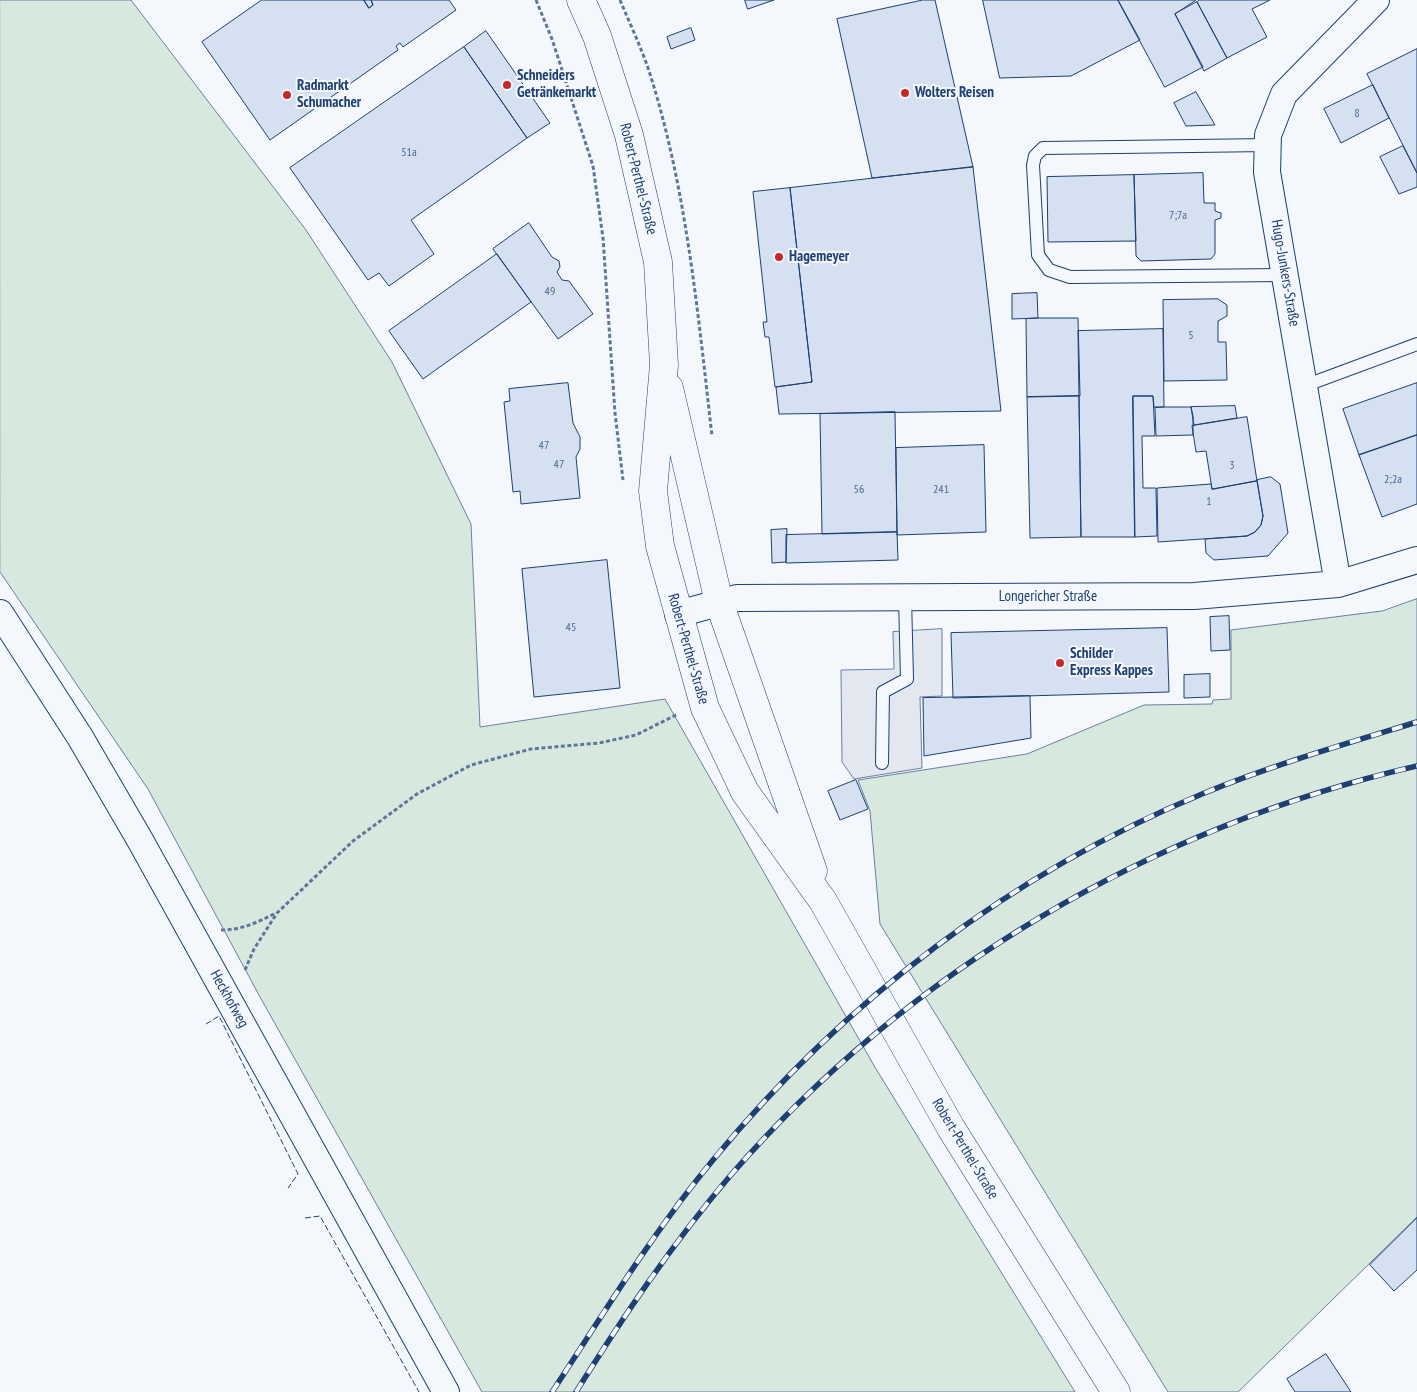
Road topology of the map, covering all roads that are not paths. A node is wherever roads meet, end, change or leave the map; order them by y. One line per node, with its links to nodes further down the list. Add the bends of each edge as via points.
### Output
1 (581, 0): 6 (street, Robert-Perthel-Straße, via 597,36 629,136 656,253)
2 (1376, 0): 3 (street, Hugo-Junkers-Straße, via 1284,94 1268,135)
3 (1268, 145): 4 (street, Hugo-Junkers-Straße, via 1267,172); 4 (lane, via 1043,148 1035,156 1033,165 1038,255 1048,270 1070,277)
4 (1285, 275): 7 (street, Hugo-Junkers-Straße)
5 (1417, 344): 7 (lane)
6 (664, 365): 11 (street, Robert-Perthel-Straße); 13 (street, Robert-Perthel-Straße, via 652,491 660,546)
7 (1304, 386): 9 (street, Hugo-Junkers-Straße)
8 (1417, 560): 9 (street, Longericher Straße)
9 (1338, 584): 10 (street, Longericher Straße, via 1194,596)
10 (905, 597): 11 (street, Longericher Straße, via 737,598); 14 (lane, via 907,679 883,692)
11 (718, 602): 13 (street, Longericher Straße); 15 (street, Robert-Perthel-Straße)
12 (0, 613): 16 (street, Heckhofweg, via 80,737)
13 (678, 614): 15 (street, Robert-Perthel-Straße, via 705,708 745,792)
14 (882, 763)
15 (823, 901): 17 (street, Robert-Perthel-Straße, via 951,1128)
16 (446, 1392)
17 (1116, 1392)

